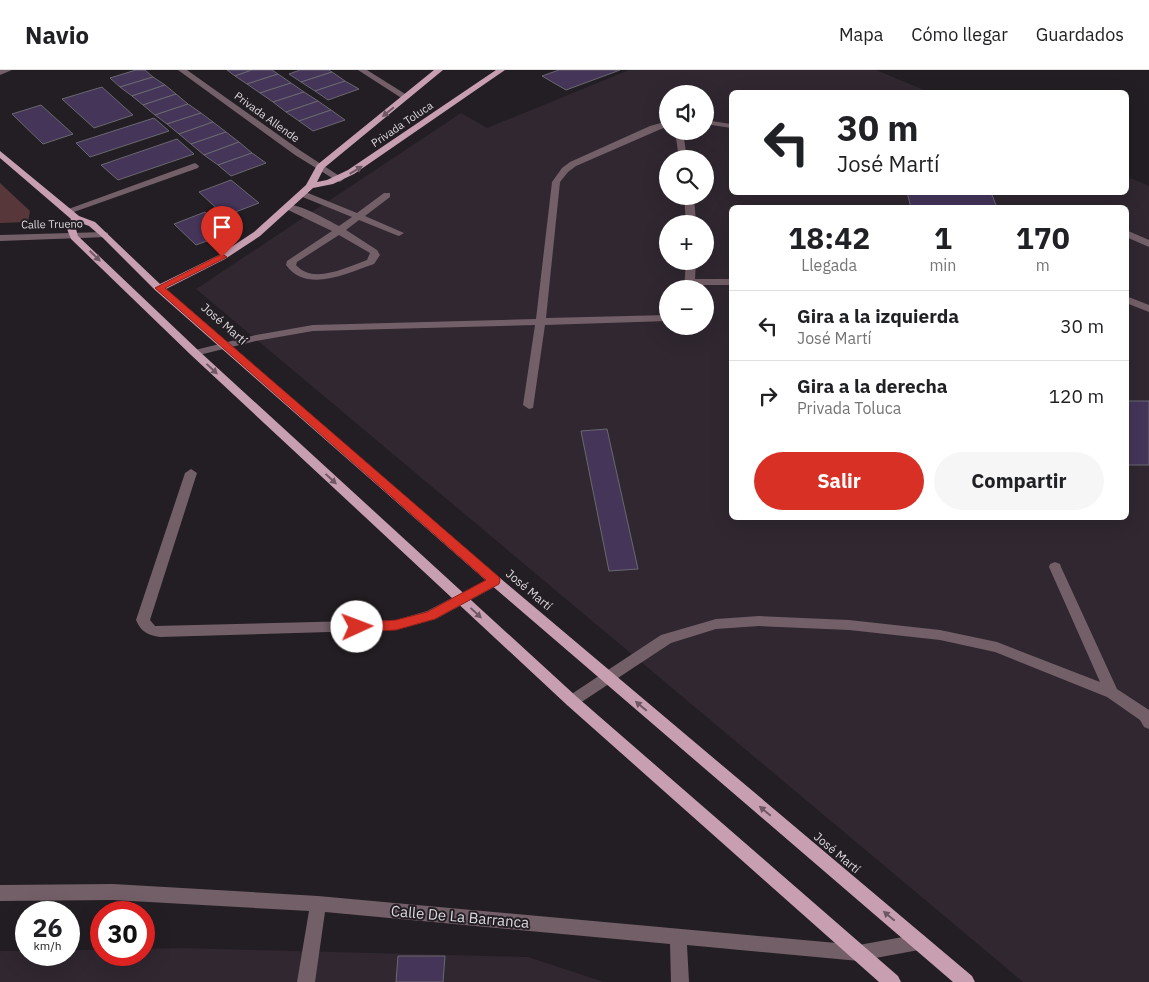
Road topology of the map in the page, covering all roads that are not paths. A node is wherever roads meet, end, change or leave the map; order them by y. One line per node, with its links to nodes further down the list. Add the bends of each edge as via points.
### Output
1 (8, 70): 6 (street)
2 (182, 70): 13 (street, Privada Allende)
3 (362, 70): 7 (street)
4 (439, 70): 7 (main road, Privada Toluca)
5 (501, 70): 14 (main road, Privada Toluca, one-way to 5)
6 (0, 72)
7 (406, 97): 13 (main road, Privada Toluca, one-way to 13)
8 (714, 123): 10 (street)
9 (659, 126): 34 (street, via 573,164 559,176 554,189)
10 (729, 126)
11 (0, 154): 19 (main road, José Martí)
12 (195, 166): 19 (street)
13 (320, 168): 14 (street, Privada Allende); 15 (main road, Privada Toluca)
14 (340, 179): 15 (main road, Privada Toluca)
15 (310, 186): 16 (main road, Privada Toluca)
16 (303, 194): 18 (main road, Privada Toluca); 20 (street)
17 (388, 195): 20 (street)
18 (289, 207): 21 (street); 30 (main road, Privada Toluca, via 240,246)
19 (72, 215): 24 (main road, José Martí, via 92,224); 25 (main road)
20 (359, 216): 21 (street); 22 (street)
21 (340, 230): 21 (street, via 297,257 292,261 292,268 304,276 318,278 371,262 374,252)
22 (399, 233)
23 (1129, 234): 27 (street)
24 (105, 235): 25 (street, Calle Trueno); 30 (main road, José Martí)
25 (74, 237): 26 (street, Calle Trueno); 36 (main road, one-way to 36)
26 (0, 238)
27 (1149, 244)
28 (729, 282): 29 (street)
29 (714, 283)
30 (159, 288): 35 (main road, José Martí)
31 (1129, 300): 32 (street)
32 (1149, 309)
33 (659, 318): 34 (street)
34 (540, 322): 35 (street, via 313,328); 37 (street)
35 (225, 345): 36 (street); 40 (main road, José Martí)
36 (195, 353): 41 (main road, one-way to 41)
37 (529, 406)
38 (191, 473): 41 (street, via 142,620 151,630 396,625 431,615)
39 (1055, 567): 43 (street)
40 (494, 580): 41 (street); 42 (main road, José Martí)
41 (460, 598): 44 (main road, one-way to 44)
42 (609, 678): 43 (street, via 666,639 716,624 759,621 848,624 950,637 997,647); 44 (street); 49 (main road, José Martí, one-way to 42)
43 (1112, 692): 45 (street)
44 (572, 701): 50 (main road)
45 (1148, 717)
46 (0, 893): 47 (street, Calle De La Barranca, via 112,892)
47 (318, 904): 48 (street, Calle De La Barranca); 51 (street)
48 (678, 937): 50 (street, Calle De La Barranca); 52 (street)
49 (919, 942): 50 (street, Calle De La Barranca); 54 (main road, José Martí)
50 (859, 953): 53 (main road)
51 (306, 982)
52 (680, 982)
53 (892, 982)
54 (966, 982)

